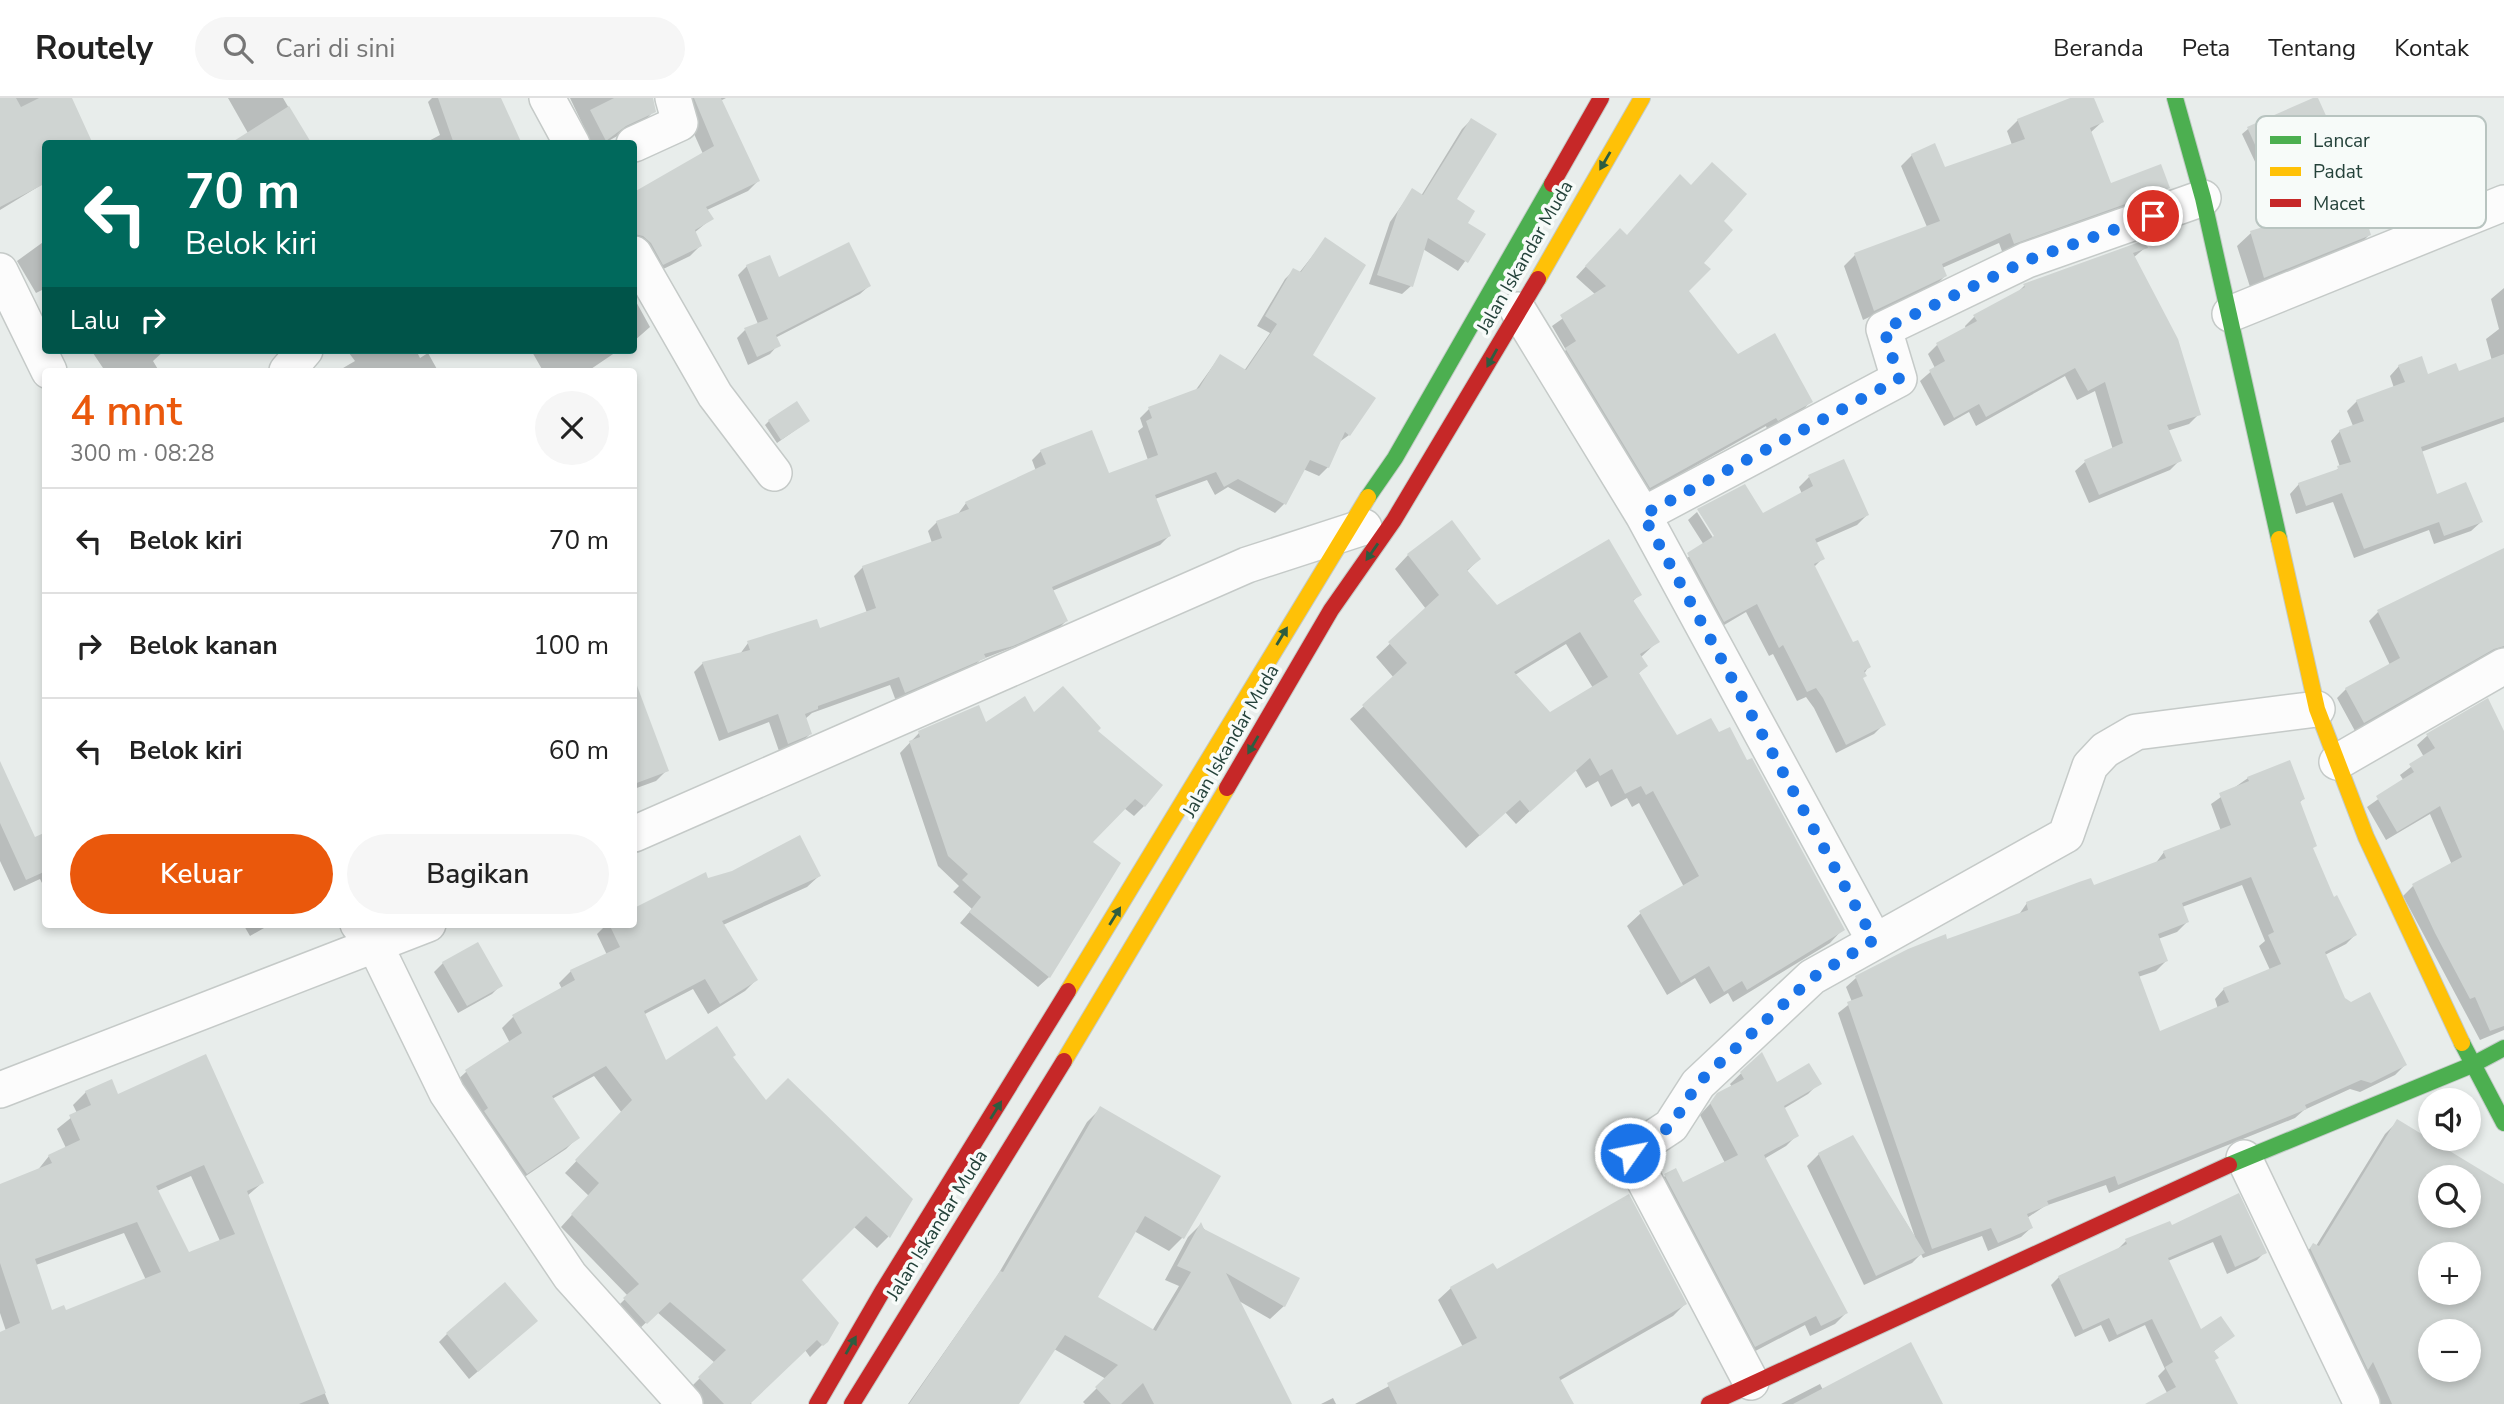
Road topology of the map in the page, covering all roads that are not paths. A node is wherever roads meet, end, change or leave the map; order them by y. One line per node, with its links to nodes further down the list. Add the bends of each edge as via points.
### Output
1 (547, 98): 6 (street)
2 (673, 98): 7 (street, via 680,123)
3 (1601, 98): 22 (main road, Jalan Iskandar Muda, via 1395,458)
4 (2175, 98): 8 (main road)
5 (1641, 100): 14 (main road, Jalan Iskandar Muda, one-way to 14)
6 (570, 140)
7 (637, 143)
8 (2203, 198): 15 (main road); 20 (street, via 2028,260 1884,329 1899,379)
9 (2504, 203): 10 (street)
10 (2486, 210)
11 (2442, 228): 15 (street)
12 (637, 259): 19 (street, via 715,395)
13 (0, 271): 17 (street)
14 (1518, 310): 20 (street); 21 (main road, Jalan Iskandar Muda, one-way to 21)
15 (2230, 314): 24 (main road)
16 (302, 354): 18 (street)
17 (48, 368)
18 (290, 368)
19 (774, 473)
20 (1643, 515): 29 (street)
21 (1394, 520): 22 (street); 38 (main road, Jalan Iskandar Muda, one-way to 38, via 1331,610 1125,962)
22 (1345, 531): 26 (street, via 1247,565); 37 (main road, Jalan Iskandar Muda, one-way to 22)
23 (2504, 666): 25 (street)
24 (2317, 709): 25 (main road); 29 (street, via 2136,732 2105,750 2090,766 2066,835)
25 (2337, 762): 31 (main road, via 2366,837)
26 (637, 833)
27 (406, 928): 28 (street)
28 (367, 935): 32 (street); 36 (street, via 447,1093 570,1276)
29 (1874, 940): 35 (street, via 1812,978 1698,1083 1671,1126 1630,1153)
30 (2504, 1048): 31 (main road)
31 (2472, 1065): 33 (main road); 34 (main road)
32 (0, 1090)
33 (2504, 1124)
34 (2244, 1158): 35 (main road); 40 (street)
35 (1751, 1382): 39 (main road)
36 (685, 1404)
37 (817, 1404)
38 (852, 1404)
39 (1709, 1404)
40 (2362, 1404)

